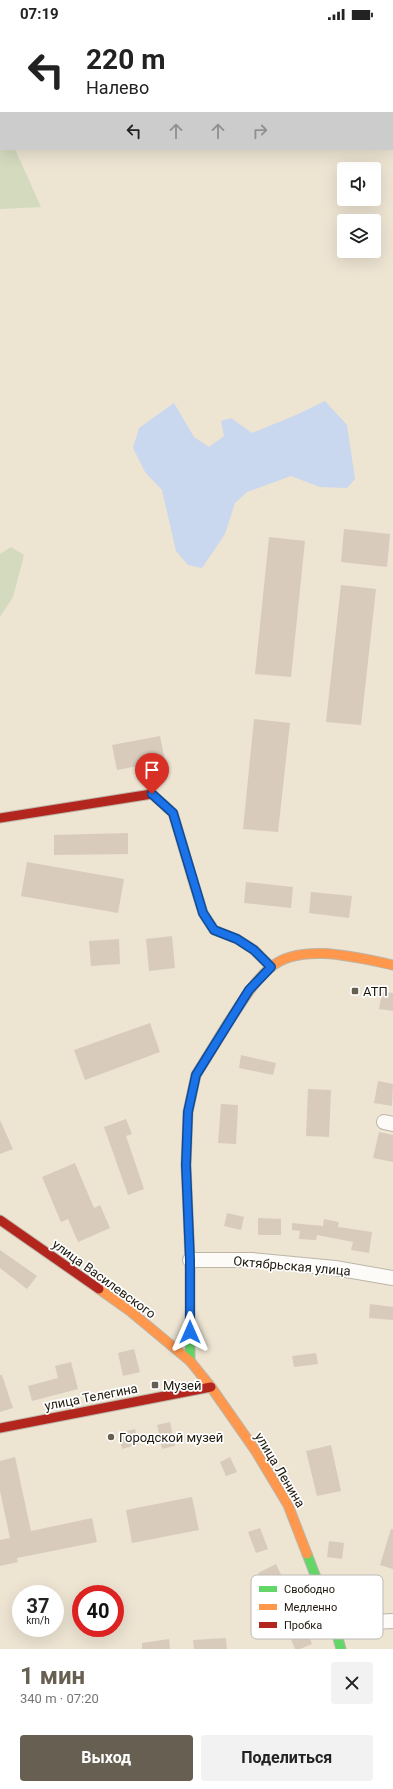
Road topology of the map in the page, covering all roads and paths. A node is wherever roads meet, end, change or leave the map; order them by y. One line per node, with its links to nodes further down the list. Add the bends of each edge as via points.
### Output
1 (0, 818): 3 (street, via 152,794 173,813 203,913 214,930 237,939 254,950)
2 (393, 965): 3 (street, via 359,958 304,954 292,956)
3 (271, 967): 5 (street, via 249,990 196,1075 188,1112 186,1165)
4 (0, 1220): 7 (street, улица Василевского, via 130,1311)
5 (190, 1260): 6 (street, Октябрьская улица, via 252,1260 335,1268); 7 (street)
6 (393, 1278)
7 (190, 1361): 8 (street, улица Ленина)
8 (211, 1387): 9 (street, улица Телегина); 10 (street, улица Ленина, via 255,1450 288,1505)
9 (0, 1428)
10 (315, 1575)
11 (393, 1621): 12 (street)
12 (383, 1622)
13 (338, 1639): 14 (street, улица Ленина)
14 (341, 1649)

